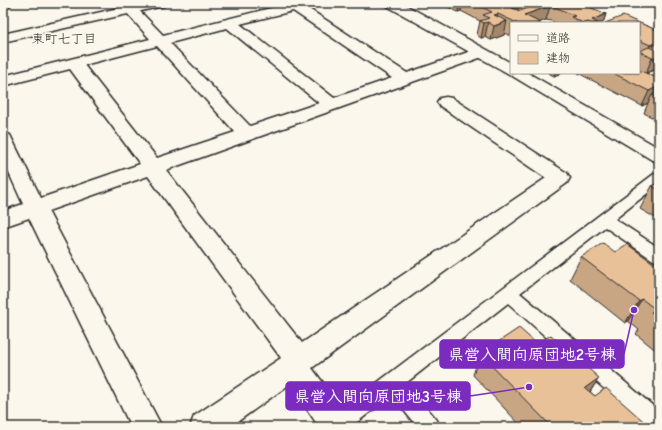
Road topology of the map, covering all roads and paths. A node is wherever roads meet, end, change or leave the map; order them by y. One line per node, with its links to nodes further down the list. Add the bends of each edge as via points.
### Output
1 (159, 3): 4 (street)
2 (301, 4): 5 (street); 12 (street)
3 (398, 4): 8 (street)
4 (127, 6): 6 (street); 7 (street)
5 (230, 23): 7 (street); 15 (street)
6 (3, 38)
7 (160, 41): 9 (street); 16 (street)
8 (480, 53): 10 (street); 12 (street)
9 (74, 63): 13 (street); 19 (street)
10 (510, 69)
11 (518, 74): 18 (street)
12 (405, 79): 15 (street)
13 (3, 81)
14 (446, 102): 26 (street, via 560,178)
15 (332, 104): 16 (street)
16 (247, 134): 19 (street)
17 (3, 138): 21 (street)
18 (659, 156)
19 (153, 167): 21 (street); 26 (street)
20 (659, 177): 23 (lane)
21 (35, 207): 22 (street); 30 (street)
22 (3, 219)
23 (605, 219): 24 (lane); 25 (lane)
24 (659, 256)
25 (508, 293): 27 (lane); 28 (lane)
26 (296, 363): 29 (street); 31 (street)
27 (393, 382): 29 (lane); 32 (lane)
28 (659, 424)
29 (336, 426)
30 (147, 427)
31 (205, 427)
32 (430, 427)

